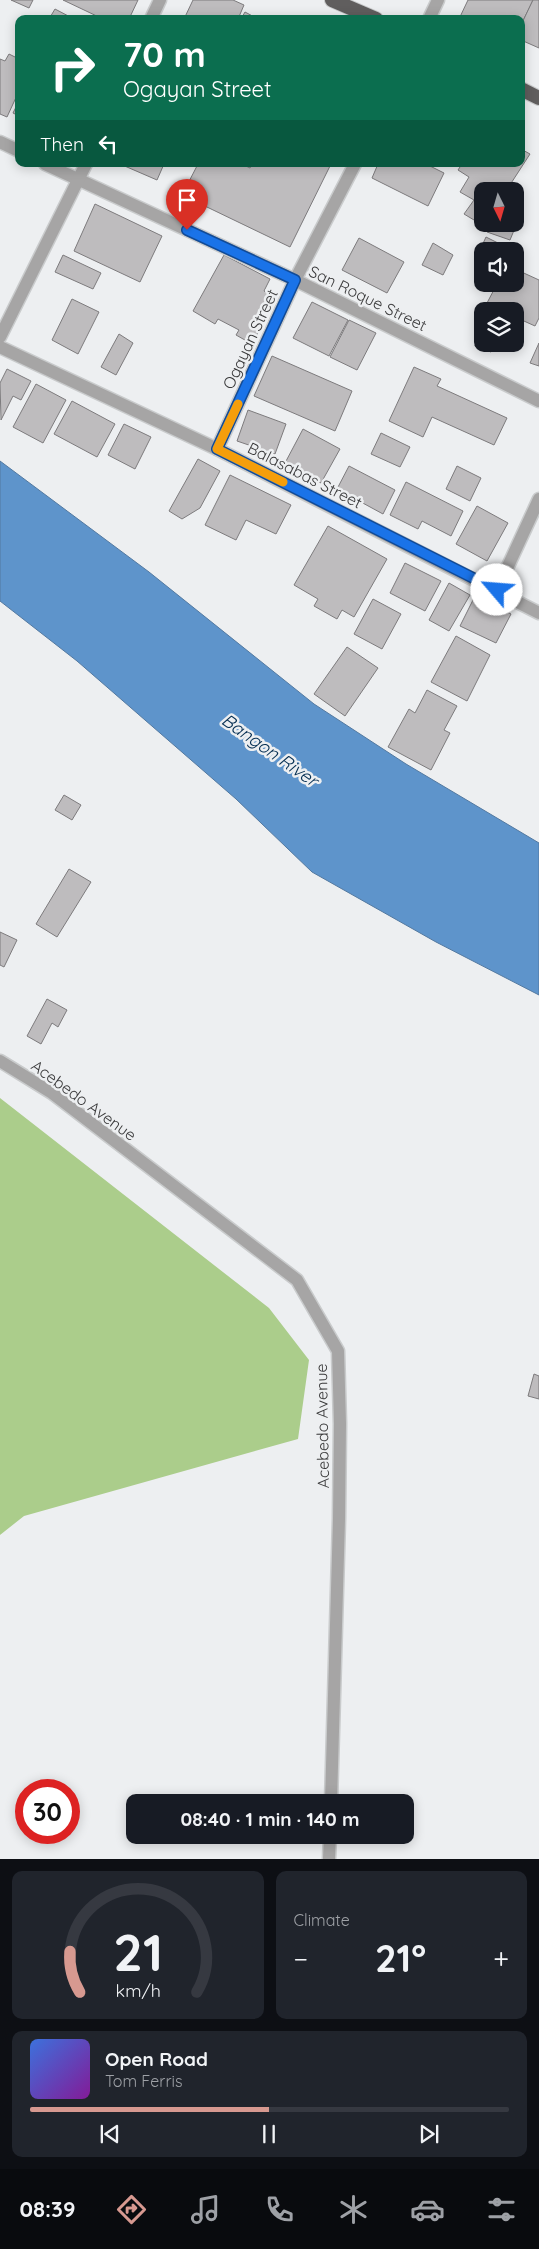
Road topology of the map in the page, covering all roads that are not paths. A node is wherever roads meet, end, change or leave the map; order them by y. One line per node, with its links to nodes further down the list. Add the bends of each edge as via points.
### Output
1 (160, 0): 4 (street)
2 (332, 0): 5 (highway)
3 (438, 0): 6 (street)
4 (153, 15)
5 (367, 15)
6 (431, 15)
7 (525, 91): 8 (highway)
8 (539, 98)
9 (0, 142): 10 (street)
10 (15, 149)
11 (52, 167): 14 (street, San Roque Street)
12 (85, 167): 14 (street)
13 (353, 167): 15 (street, Ogayan Street)
14 (79, 180): 15 (street, San Roque Street); 16 (street)
15 (295, 280): 18 (street, San Roque Street); 19 (street, Ogayan Street)
16 (0, 337)
17 (0, 346): 19 (street, Balasabas Street)
18 (539, 402)
19 (217, 449): 21 (street, Balasabas Street)
20 (539, 499): 21 (street)
21 (497, 590): 22 (street, Balasabas Street)
22 (539, 613)
23 (0, 1061): 24 (street, Acebedo Avenue, via 52,1093 297,1280 338,1351 340,1519)
24 (331, 1794)
25 (330, 1844): 26 (street)
26 (329, 1859)

